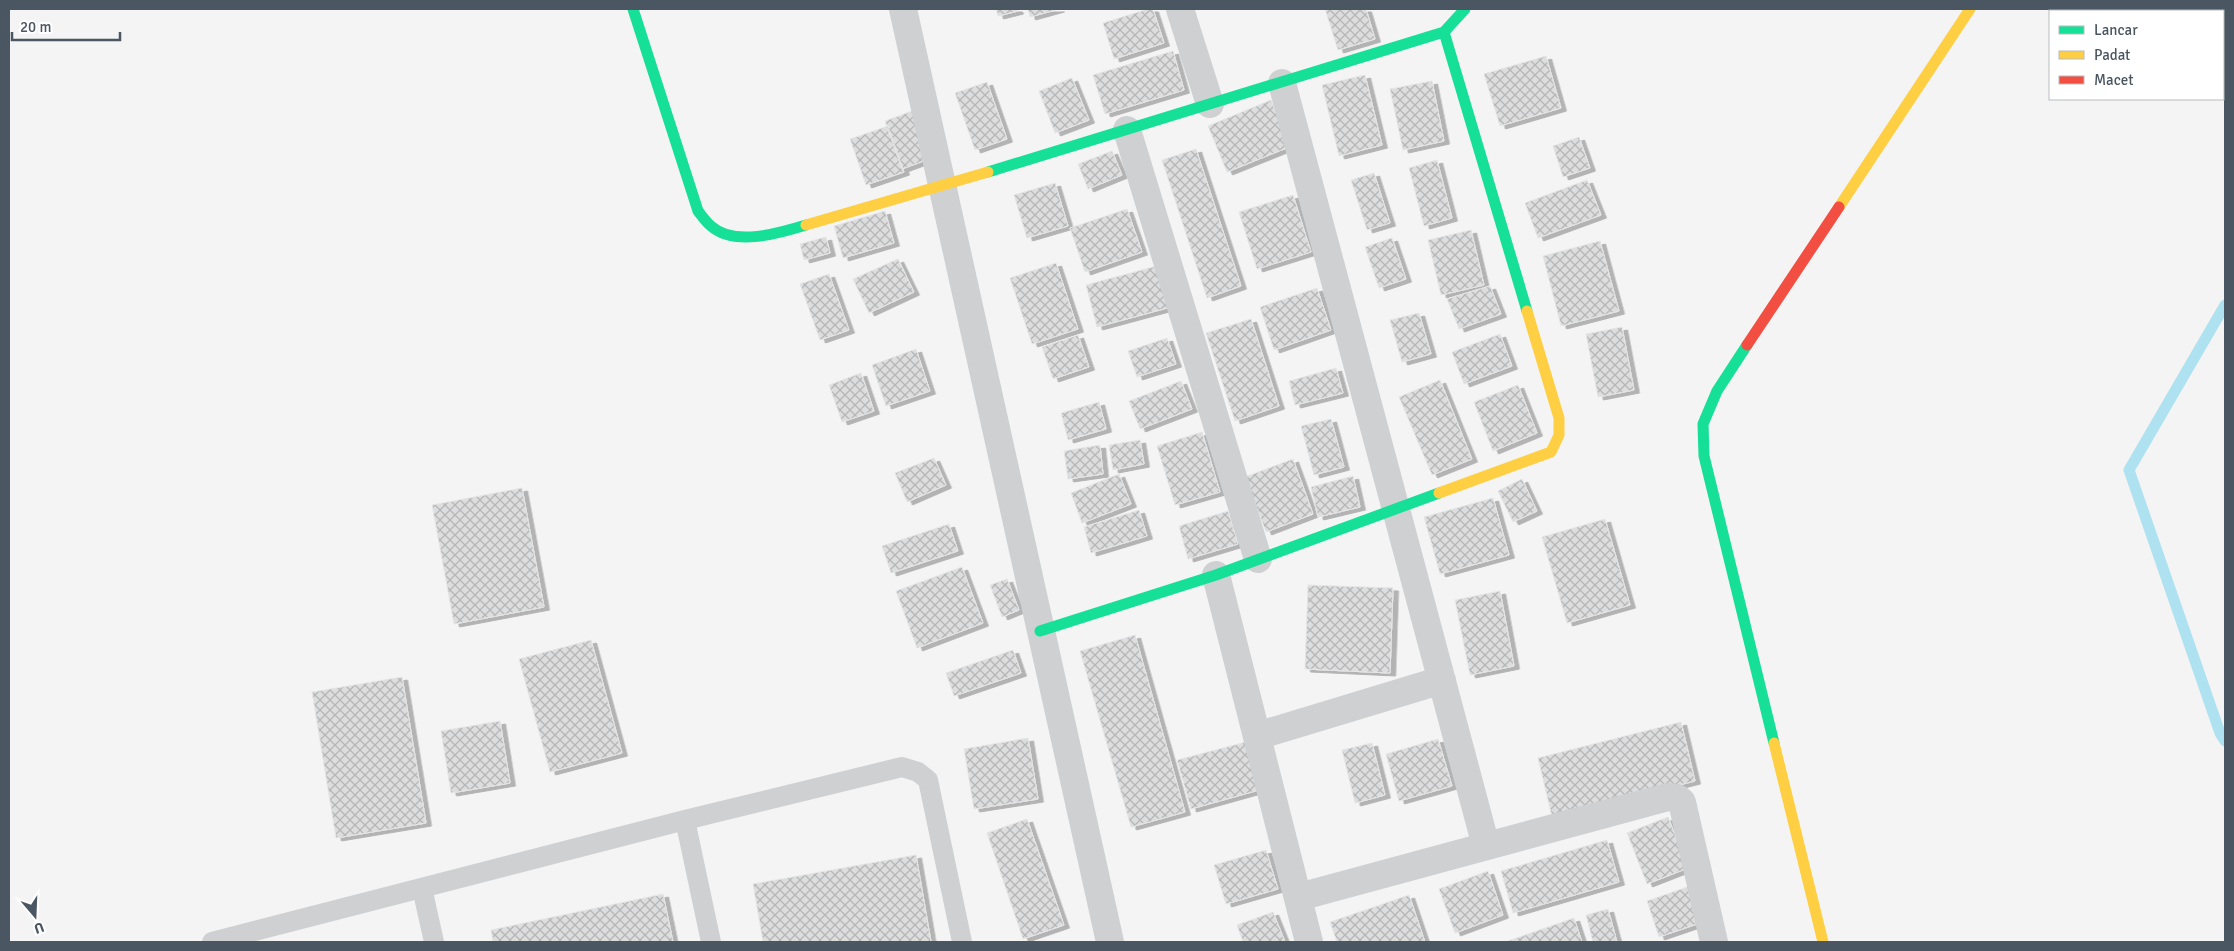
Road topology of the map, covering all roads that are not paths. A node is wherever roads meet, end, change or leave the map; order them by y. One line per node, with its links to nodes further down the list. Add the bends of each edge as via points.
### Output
1 (632, 9): 10 (street, via 698,211 711,227 730,235 772,235)
2 (903, 9): 10 (street)
3 (1180, 9): 8 (street)
4 (1465, 9): 6 (street)
5 (1970, 9): 28 (street, via 1717,391 1703,424 1704,456)
6 (1444, 32): 7 (street); 11 (street, via 1558,418 1560,435 1551,452)
7 (1282, 83): 8 (street); 11 (street)
8 (1210, 104): 9 (street)
9 (1127, 130): 10 (street); 12 (street)
10 (943, 186): 14 (street)
11 (1397, 509): 12 (street); 15 (street)
12 (1258, 559): 13 (street)
13 (1216, 575): 14 (street); 16 (street)
14 (1040, 631): 25 (street)
15 (1442, 680): 16 (street); 18 (street)
16 (1257, 736): 20 (street)
17 (685, 820): 19 (lane); 23 (lane); 24 (lane, via 902,767 918,772 928,780)
18 (1486, 846): 20 (street); 27 (street, via 1668,797 1677,798 1682,802)
19 (422, 888): 21 (lane); 22 (lane)
20 (1299, 896): 26 (street)
21 (212, 942)
22 (434, 942)
23 (711, 942)
24 (962, 942)
25 (1110, 942)
26 (1309, 942)
27 (1714, 942)
28 (1824, 942)

